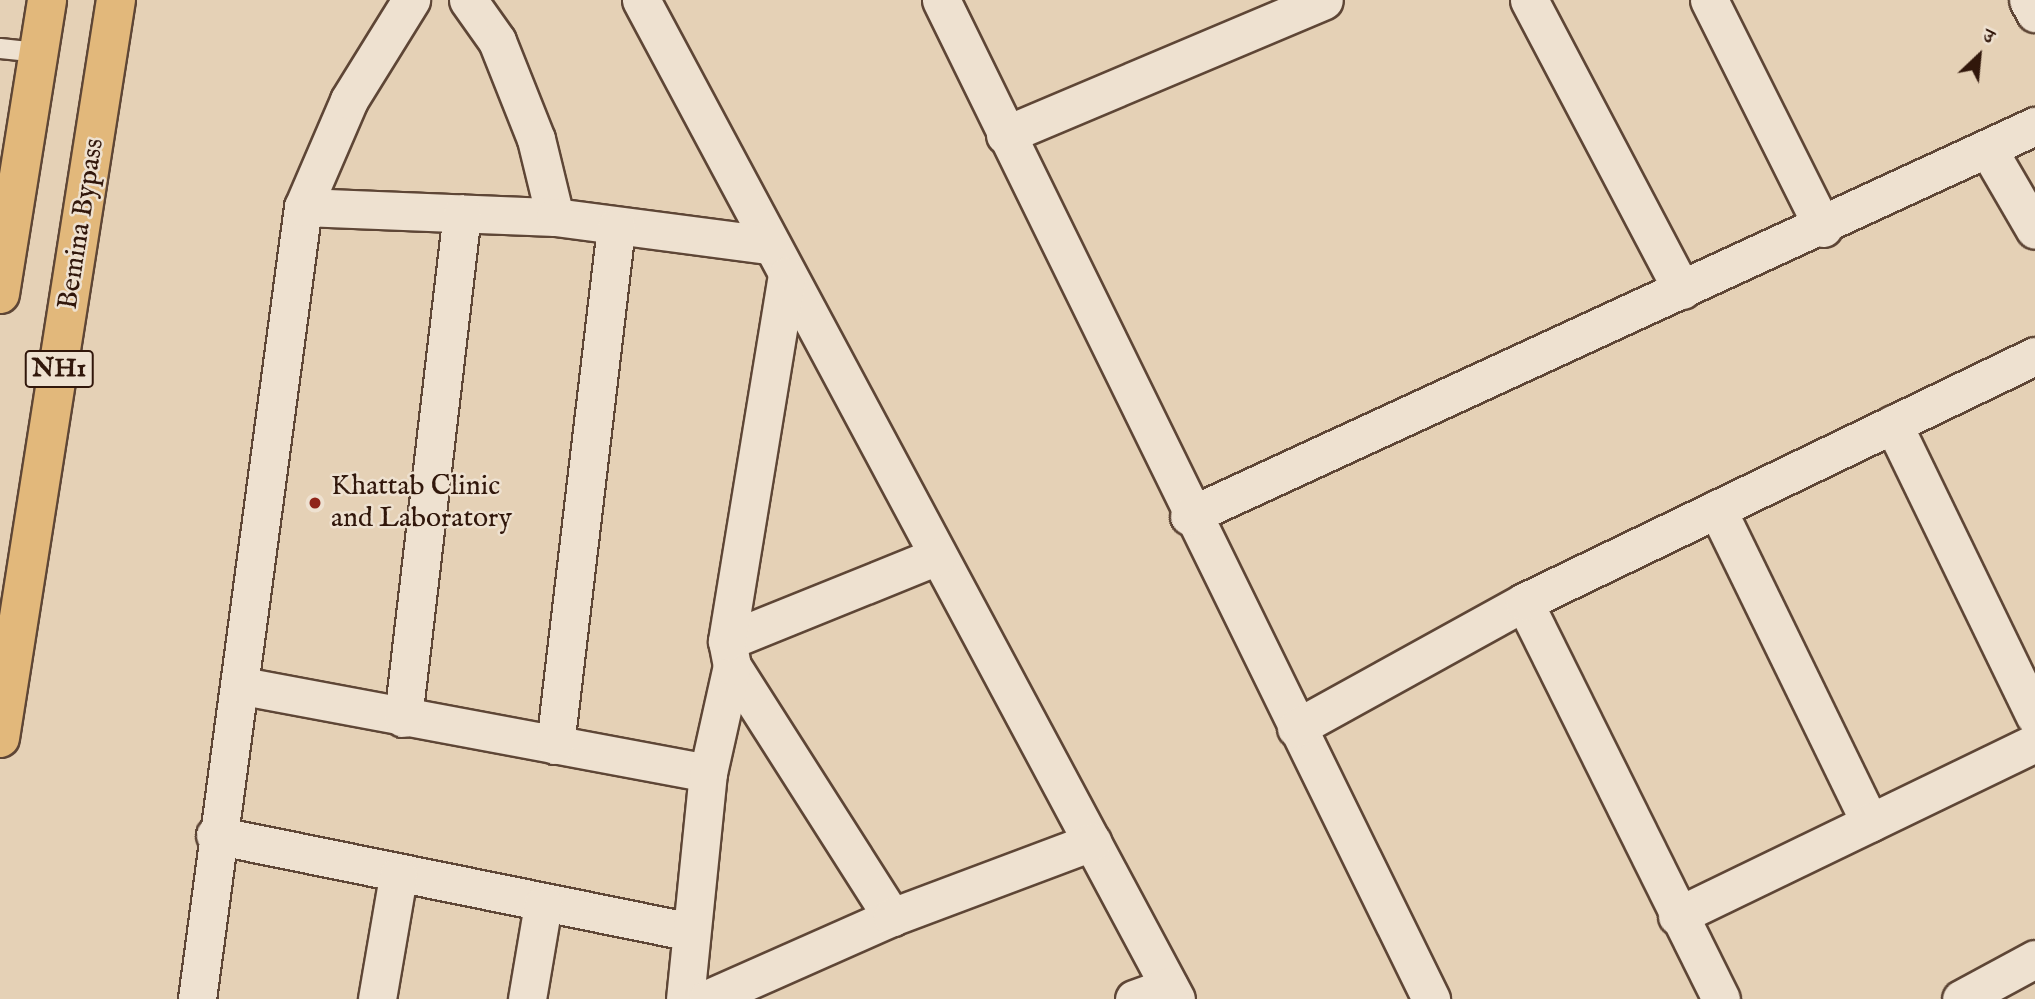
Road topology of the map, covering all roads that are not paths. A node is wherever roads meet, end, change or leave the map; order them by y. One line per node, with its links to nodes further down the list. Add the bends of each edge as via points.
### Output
1 (47, 0): 13 (highway)
2 (116, 0): 38 (highway, Bemina Bypass / NH1)
3 (411, 0): 17 (street, via 349,100)
4 (468, 0): 19 (street, via 497,41 536,139)
5 (641, 0): 23 (street)
6 (941, 0): 15 (street)
7 (1324, 0): 15 (street)
8 (1529, 0): 25 (street)
9 (1709, 0): 21 (street)
10 (2028, 0): 11 (street)
11 (2035, 13)
12 (0, 48): 13 (lane)
13 (39, 52): 26 (highway)
14 (2035, 126): 16 (street)
15 (1005, 135): 30 (street)
16 (1989, 151): 21 (street); 22 (street)
17 (303, 207): 18 (street); 34 (street)
18 (462, 213): 19 (street); 36 (street)
19 (555, 217): 20 (street)
20 (616, 227): 23 (street); 40 (street)
21 (1823, 228): 25 (street)
22 (2035, 230)
23 (767, 245): 24 (street)
24 (787, 276): 31 (street); 33 (street)
25 (1682, 290): 30 (street)
26 (0, 294)
27 (2035, 356): 28 (street)
28 (1893, 424): 29 (street); 35 (street)
29 (1717, 509): 32 (street); 42 (street)
30 (1189, 516): 37 (street)
31 (937, 556): 33 (street); 44 (street)
32 (1524, 603): 37 (street); 47 (street)
33 (729, 654): 41 (street); 48 (street)
34 (243, 686): 36 (street); 43 (street)
35 (2035, 716)
36 (403, 719): 40 (street)
37 (1296, 728): 58 (street)
38 (0, 738)
39 (2035, 743): 42 (street)
40 (555, 745): 41 (street)
41 (708, 774): 49 (street)
42 (1870, 823): 47 (street)
43 (215, 835): 45 (street); 52 (street)
44 (1092, 842): 48 (street); 51 (street)
45 (398, 876): 46 (street); 53 (street)
46 (543, 904): 49 (street); 54 (street)
47 (1677, 916): 59 (street)
48 (892, 917): 56 (street)
49 (690, 932): 55 (street)
50 (2035, 959): 60 (street)
51 (1172, 993): 57 (street)
52 (197, 999)
53 (377, 999)
54 (527, 999)
55 (685, 999)
56 (707, 999)
57 (1135, 999)
58 (1431, 999)
59 (1721, 999)
60 (1961, 999)

